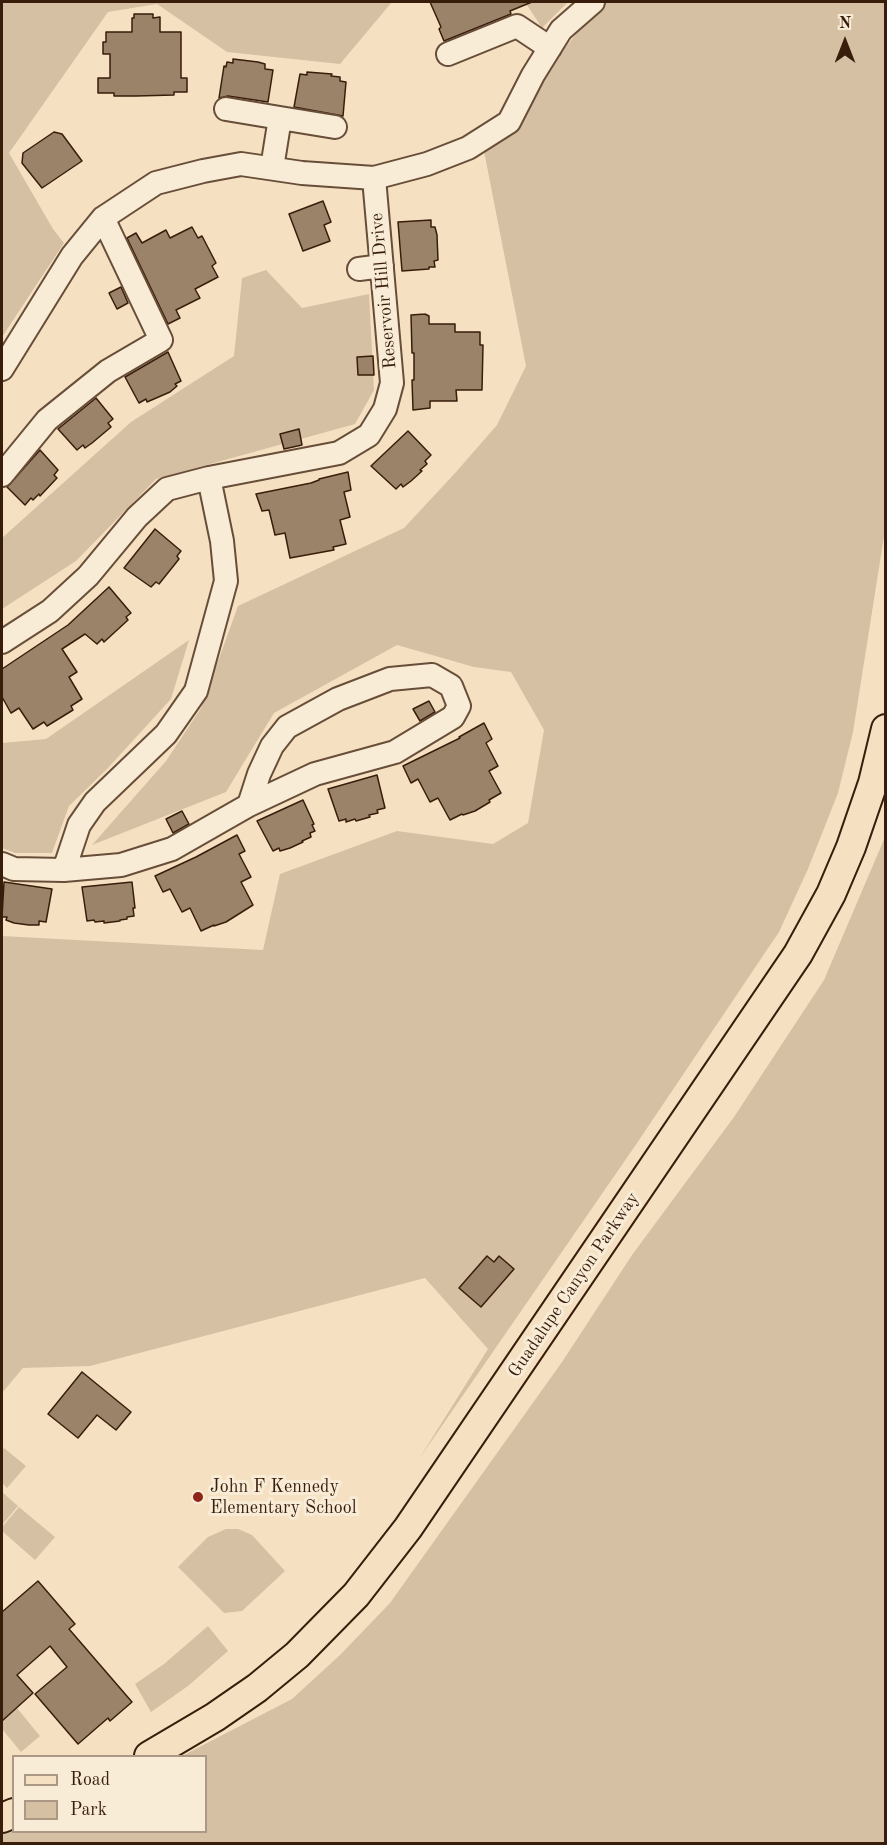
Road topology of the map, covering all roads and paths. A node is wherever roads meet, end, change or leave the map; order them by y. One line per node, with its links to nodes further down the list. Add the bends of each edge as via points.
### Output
1 (593, 2): 2 (street, via 561,30)
2 (550, 48): 3 (street, via 517,26); 8 (street, via 508,122 468,148)
3 (448, 54)
4 (226, 109): 5 (street)
5 (280, 118): 6 (street); 7 (street)
6 (335, 127)
7 (263, 172): 8 (street); 9 (street, via 241,164 156,183)
8 (374, 178): 10 (street, Reservoir Hill Drive)
9 (104, 218): 12 (street, via 72,256); 13 (street, via 161,340 108,371 47,420)
10 (382, 266): 11 (street); 14 (street, Reservoir Hill Drive, via 392,383 385,409 369,435 339,453)
11 (359, 269)
12 (2, 369)
13 (2, 475)
14 (209, 478): 15 (street, Reservoir Hill Drive, via 167,489 137,517 88,576 50,610); 19 (street, via 226,581 196,691 166,734 95,802 79,825)
15 (2, 642)
16 (885, 729): 20 (main road, Guadalupe Canyon Parkway, via 873,783 851,847 798,954 408,1528 356,1595 303,1649 229,1708)
17 (249, 805): 17 (street, via 315,774 395,752 453,717 459,706 451,686 432,675 390,679 338,699 287,727 272,746); 19 (street, via 172,849 121,865)
18 (2, 864): 19 (street, via 14,869)
19 (64, 870)
20 (151, 1755)

